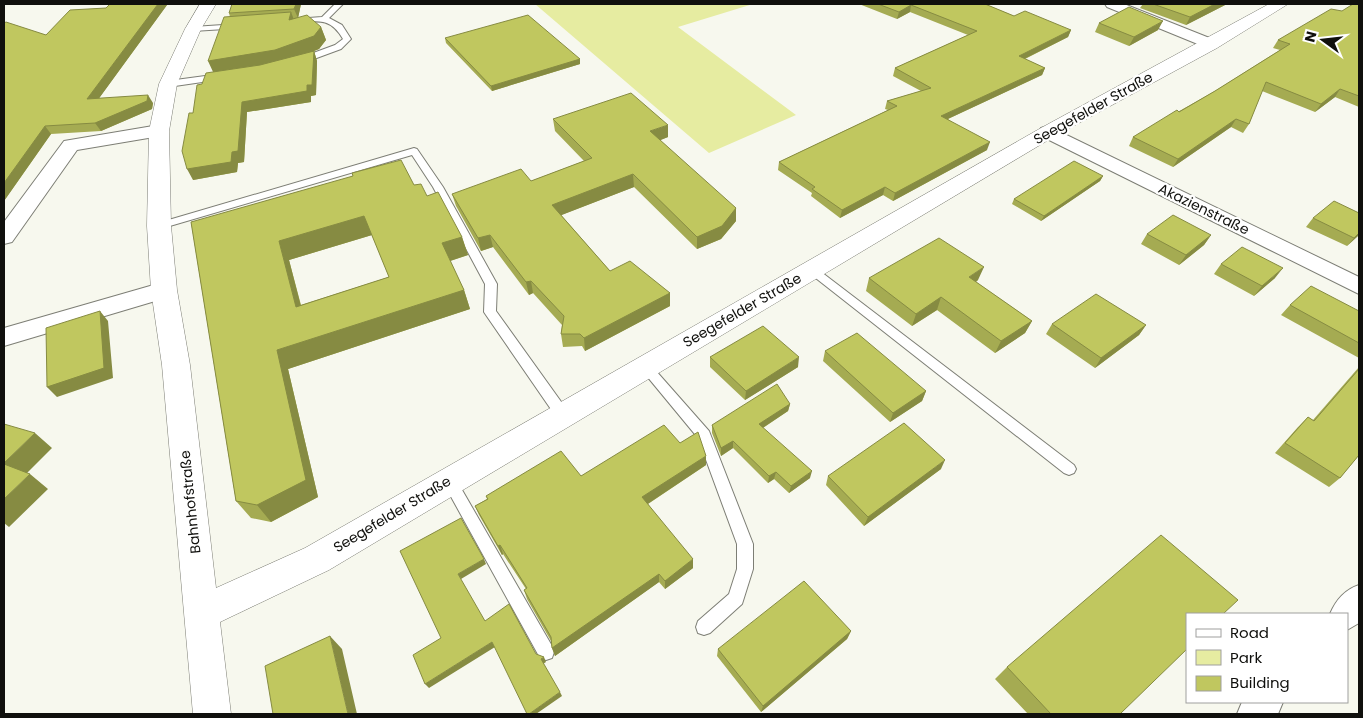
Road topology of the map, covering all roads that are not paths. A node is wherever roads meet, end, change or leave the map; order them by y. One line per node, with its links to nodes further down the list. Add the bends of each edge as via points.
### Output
1 (208, 4): 8 (street, Bahnhofstraße)
2 (339, 4): 5 (lane)
3 (1112, 4): 9 (street)
4 (1274, 5): 9 (street, Seegefelder Straße)
5 (323, 20): 6 (lane); 10 (lane, via 338,25 346,39 338,47)
6 (285, 22)
7 (248, 25): 8 (lane)
8 (193, 29): 12 (street, Bahnhofstraße)
9 (1211, 44): 14 (street, Seegefelder Straße)
10 (295, 62)
11 (228, 76): 12 (lane)
12 (168, 84): 13 (street, Bahnhofstraße)
13 (159, 131): 15 (street, Bahnhofstraße); 16 (street, via 71,145)
14 (1048, 132): 17 (street, Seegefelder Straße); 18 (street, Akazienstraße)
15 (159, 226): 19 (street, Bahnhofstraße); 22 (lane, via 414,151 438,187 491,284 490,312)
16 (4, 237)
17 (812, 269): 21 (street, Seegefelder Straße); 23 (lane)
18 (1359, 286)
19 (164, 290): 20 (street); 26 (street, Bahnhofstraße, via 176,365)
20 (4, 338)
21 (645, 366): 22 (street, Seegefelder Straße); 28 (lane, via 704,435 745,544 744,569 736,599)
22 (562, 414): 24 (street, Seegefelder Straße)
23 (1069, 469)
24 (449, 480): 26 (street, Seegefelder Straße, via 317,558); 29 (lane)
25 (1359, 600): 27 (street)
26 (202, 612): 31 (street, Bahnhofstraße)
27 (1347, 613)
28 (704, 627)
29 (546, 652)
30 (1265, 703): 32 (street)
31 (212, 714)
32 (1255, 714)

